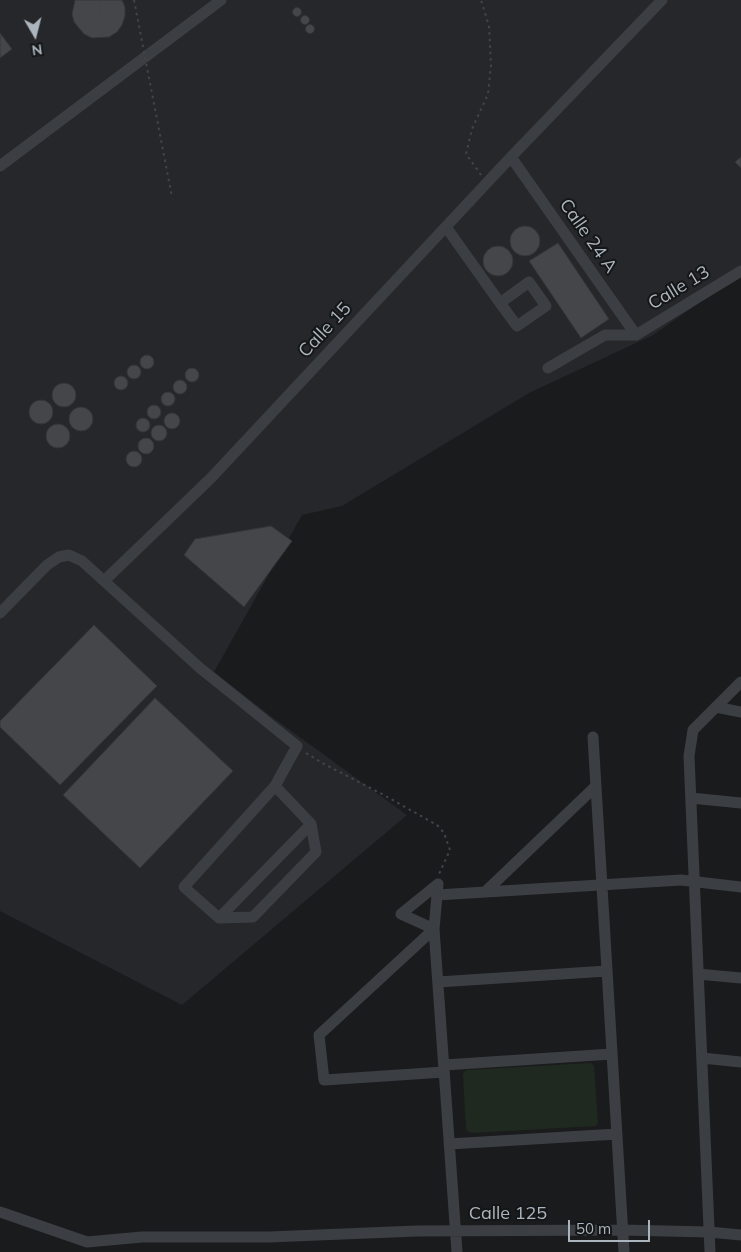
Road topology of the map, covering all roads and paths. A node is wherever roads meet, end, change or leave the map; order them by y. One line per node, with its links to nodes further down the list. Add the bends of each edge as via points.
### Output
1 (102, 0): 6 (path)
2 (134, 0): 10 (path, bridge)
3 (221, 0): 8 (street)
4 (481, 0): 9 (path, via 489,26 491,65 488,94 472,129 466,154)
5 (662, 0): 7 (street, Calle 15)
6 (99, 16)
7 (511, 157): 9 (street, Calle 15); 14 (street, Calle 24 A)
8 (0, 166)
9 (487, 183): 11 (street, Calle 15)
10 (172, 197)
11 (446, 227): 13 (street); 16 (street, Calle 15, via 211,478)
12 (741, 271): 14 (street, Calle 13)
13 (500, 302)
14 (636, 335): 15 (street, via 605,335)
15 (548, 368)
16 (104, 581): 17 (street, via 82,561 69,555 59,557); 22 (street, via 200,668)
17 (0, 613)
18 (741, 682): 19 (street)
19 (716, 707): 20 (street); 25 (street, via 693,730 689,756)
20 (741, 712)
21 (593, 738): 24 (street)
22 (297, 746): 23 (street); 31 (path, via 437,825 444,833 450,850 442,866)
23 (275, 786): 27 (street); 33 (street, via 184,887)
24 (596, 786): 29 (street); 32 (street)
25 (691, 798): 26 (street); 28 (street)
26 (741, 803)
27 (311, 824): 33 (street); 33 (street, via 316,852 253,917)
28 (694, 883): 29 (street, via 681,880); 30 (street); 36 (street)
29 (602, 886): 32 (street); 35 (street)
30 (741, 888)
31 (437, 890): 32 (street); 34 (street); 34 (street, via 401,914)
32 (485, 892)
33 (219, 918)
34 (434, 929): 38 (street); 42 (street, via 319,1035 324,1080)
35 (607, 971): 38 (street); 39 (street)
36 (698, 974): 37 (street); 40 (street)
37 (741, 978)
38 (438, 982): 42 (street)
39 (612, 1054): 42 (street); 43 (street)
40 (702, 1058): 41 (street); 48 (street)
41 (741, 1062)
42 (444, 1068): 44 (street)
43 (617, 1134): 44 (street); 46 (street)
44 (449, 1144): 47 (street)
45 (0, 1212): 47 (street, Calle 125, via 87,1242 142,1237)
46 (622, 1230): 47 (street, Calle 125); 48 (street, Calle 125); 51 (street)
47 (455, 1231): 50 (street)
48 (709, 1232): 49 (street, Calle 125); 52 (street)
49 (741, 1235)
50 (456, 1252)
51 (624, 1252)
52 (710, 1252)

